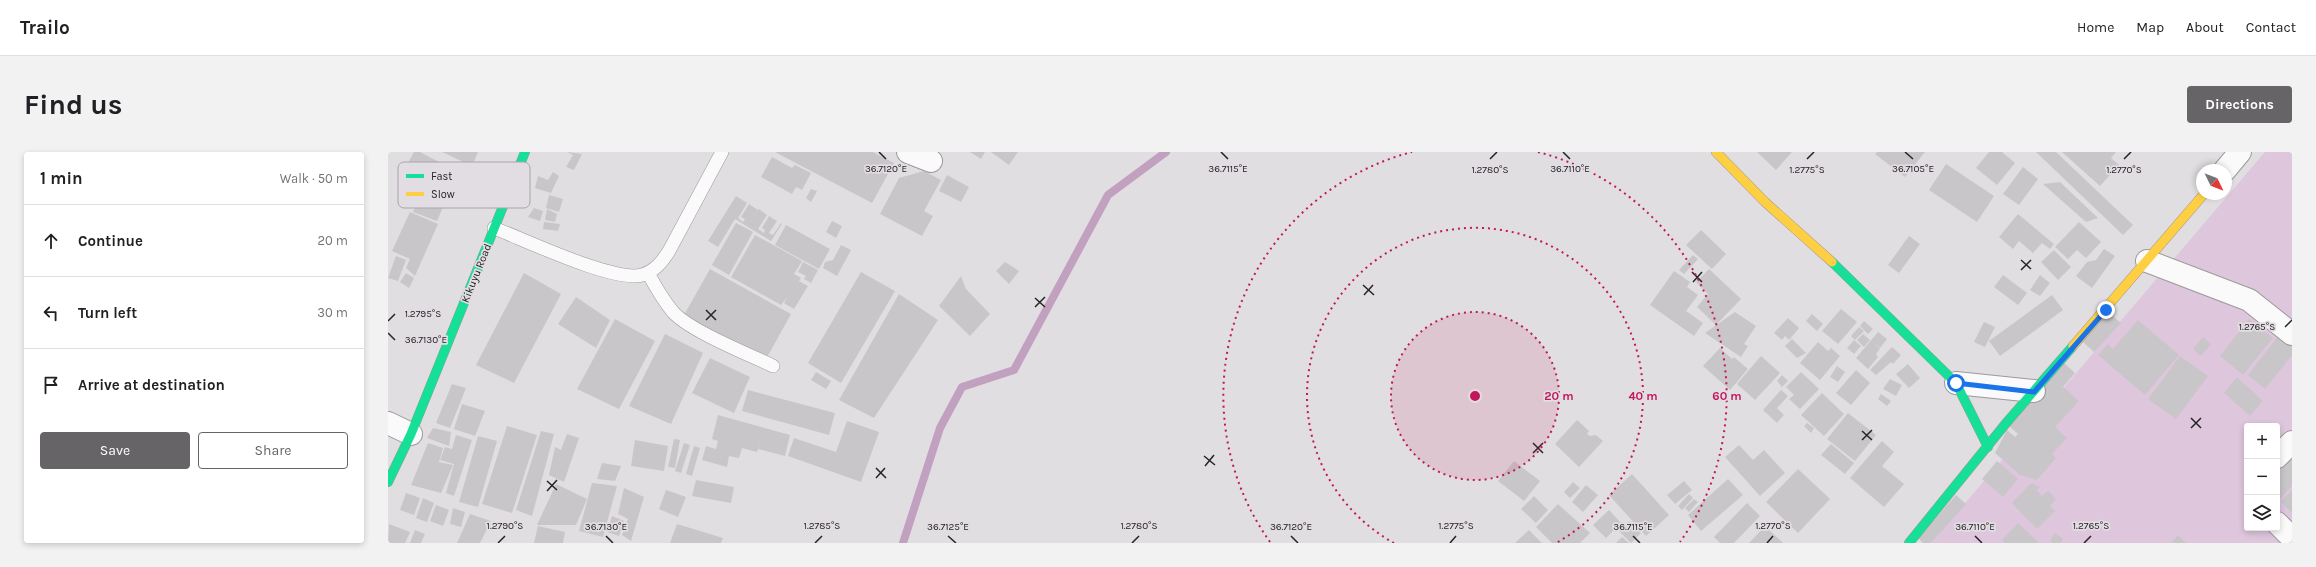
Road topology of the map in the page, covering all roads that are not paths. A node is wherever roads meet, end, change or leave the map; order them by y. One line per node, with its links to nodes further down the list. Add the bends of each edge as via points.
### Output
1 (525, 152): 7 (street, Kikuyu Road)
2 (722, 152): 13 (lane, via 669,251 659,266)
3 (908, 152): 6 (street)
4 (1716, 152): 16 (street, via 1765,202 1858,285)
5 (2240, 152): 8 (street)
6 (931, 161)
7 (521, 162)
8 (2230, 164)
9 (2199, 200): 12 (street)
10 (502, 208): 11 (street, Kikuyu Road)
11 (494, 228): 13 (lane, via 600,270 630,276); 19 (street, Kikuyu Road)
12 (2147, 261): 14 (street, via 2249,300); 17 (street)
13 (648, 273): 15 (lane, via 674,313 691,326)
14 (2292, 334)
15 (773, 366)
16 (1956, 383): 17 (street); 21 (street)
17 (2034, 392): 21 (street)
18 (388, 423): 19 (street)
19 (411, 434): 23 (street, Kikuyu Road)
20 (2292, 442): 22 (street)
21 (1988, 447): 26 (street)
22 (2280, 454)
23 (388, 482)
24 (2280, 526): 25 (street)
25 (2292, 538)
26 (1909, 543)

